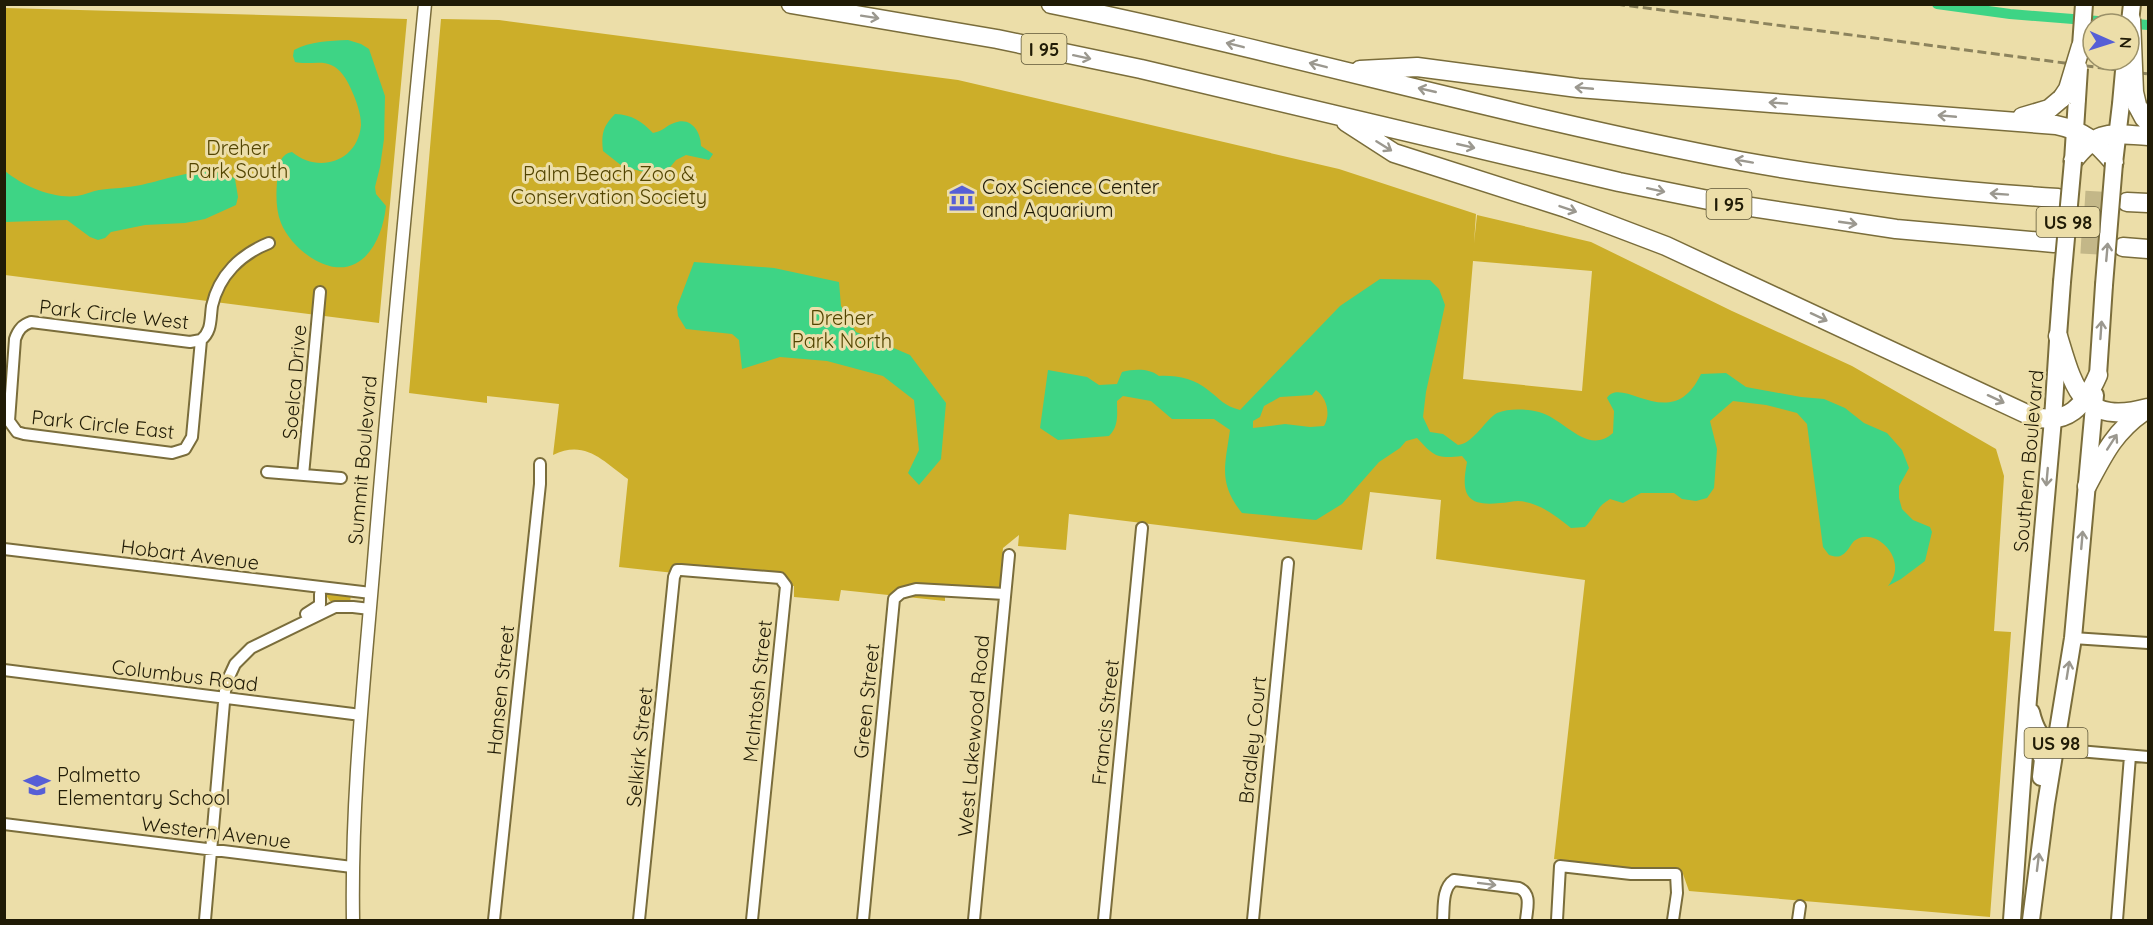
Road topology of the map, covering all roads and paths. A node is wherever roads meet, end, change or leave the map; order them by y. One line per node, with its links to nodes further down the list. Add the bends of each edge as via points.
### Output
1 (425, 4): 45 (street, Summit Boulevard)
2 (791, 4): 10 (highway, I 95, one-way to 10, via 1068,54)
3 (1052, 4): 5 (highway, I 95, one-way to 3)
4 (2081, 46): 8 (highway, bridge, via 2068,88)
5 (1343, 71): 11 (highway, one-way to 5, via 1578,88 1417,67); 19 (highway, I 95, one-way to 5, via 1883,182 1741,161)
6 (2126, 72): 9 (main road, US 98, bridge)
7 (2133, 72): 9 (highway, bridge, via 2134,92)
8 (2069, 99): 11 (highway, via 2044,111); 13 (main road, Southern Boulevard / US 98)
9 (2129, 104): 12 (highway); 14 (main road, US 98)
10 (1335, 115): 23 (highway, I 95, one-way to 23, via 1619,182 1754,209 1896,229); 32 (highway, one-way to 32, via 1394,153 1633,233 1721,270 2027,414)
11 (2006, 121): 13 (highway)
12 (2148, 122)
13 (2075, 129): 16 (highway); 17 (main road, Southern Boulevard / US 98)
14 (2118, 134): 15 (highway); 16 (highway); 18 (main road, US 98)
15 (2148, 136)
16 (2092, 140): 17 (highway); 18 (highway)
17 (2073, 161): 27 (main road, Southern Boulevard / US 98, bridge)
18 (2114, 163): 29 (main road, US 98, one-way to 18, bridge)
19 (2058, 198)
20 (2127, 202): 21 (highway)
21 (2148, 204)
22 (270, 243): 28 (street, via 245,255 225,276 216,294 210,330)
23 (2054, 243)
24 (2123, 247): 25 (highway)
25 (2148, 249)
26 (320, 292): 36 (street, Soelca Drive)
27 (2058, 336): 30 (highway, via 2076,389); 32 (main road, Southern Boulevard / US 98)
28 (201, 340): 33 (street, Park Circle West, via 190,342 31,322 24,325 15,339 9,421); 33 (street, Park Circle East, via 190,444 185,449 172,453 24,434)
29 (2098, 375): 30 (highway)
30 (2089, 403): 31 (highway, via 2118,413); 32 (highway); 38 (main road, US 98)
31 (2148, 408): 38 (highway, one-way to 31, via 2115,436)
32 (2054, 419): 55 (main road, Southern Boulevard / US 98, one-way to 55)
33 (12, 427)
34 (540, 464): 69 (street, Hansen Street)
35 (267, 471): 36 (street)
36 (303, 476): 37 (street)
37 (340, 478)
38 (2087, 486): 51 (main road, US 98, one-way to 38)
39 (1142, 528): 74 (street, Francis Street)
40 (4, 549): 44 (street, Hobart Avenue)
41 (1009, 555): 47 (street, West Lakewood Road)
42 (1288, 562): 75 (street, Bradley Court)
43 (674, 577): 70 (street, Selkirk Street); 71 (street, McIntosh Street, via 681,570 769,577 780,578 786,586)
44 (302, 586): 45 (street, Hobart Avenue); 46 (street)
45 (371, 593): 49 (street, Summit Boulevard)
46 (320, 594): 48 (street); 50 (street, via 318,607)
47 (1005, 594): 72 (street, Green Street, via 916,589 894,599); 73 (street, West Lakewood Road)
48 (335, 607): 49 (street); 50 (street)
49 (370, 609): 56 (street, Summit Boulevard)
50 (285, 630): 54 (street, via 245,653 235,664 228,677)
51 (2073, 638): 52 (street); 58 (main road, US 98, one-way to 51)
52 (2148, 643)
53 (4, 670): 54 (street, Columbus Road)
54 (225, 698): 56 (street, Columbus Road); 63 (street)
55 (2028, 699): 57 (main road, Southern Boulevard / US 98); 58 (main road, via 2034,725 2043,740)
56 (361, 715): 64 (street, Summit Boulevard)
57 (2026, 747): 61 (main road, via 2038,750 2043,759 2040,788); 65 (main road, Southern Boulevard / US 98)
58 (2055, 749): 59 (street); 61 (main road, US 98)
59 (2130, 756): 60 (street); 84 (street)
60 (2148, 757)
61 (2046, 804): 83 (main road, US 98, one-way to 61)
62 (4, 824): 63 (street, Western Avenue)
63 (212, 850): 64 (street, Western Avenue); 67 (street)
64 (352, 867): 68 (street, Summit Boulevard)
65 (2016, 876): 81 (main road, Southern Boulevard / US 98); 82 (main road)
66 (1800, 906): 80 (street)
67 (205, 921)
68 (353, 921)
69 (494, 921)
70 (639, 921)
71 (752, 921)
72 (863, 921)
73 (974, 921)
74 (1104, 921)
75 (1253, 921)
76 (1443, 921): 77 (street, one-way to 77, via 1446,890 1455,880 1525,891)
77 (1526, 921)
78 (1557, 921): 79 (street, via 1560,866 1631,874 1676,874)
79 (1674, 921)
80 (1798, 921)
81 (2012, 921)
82 (2026, 921)
83 (2031, 921)
84 (2117, 921)

